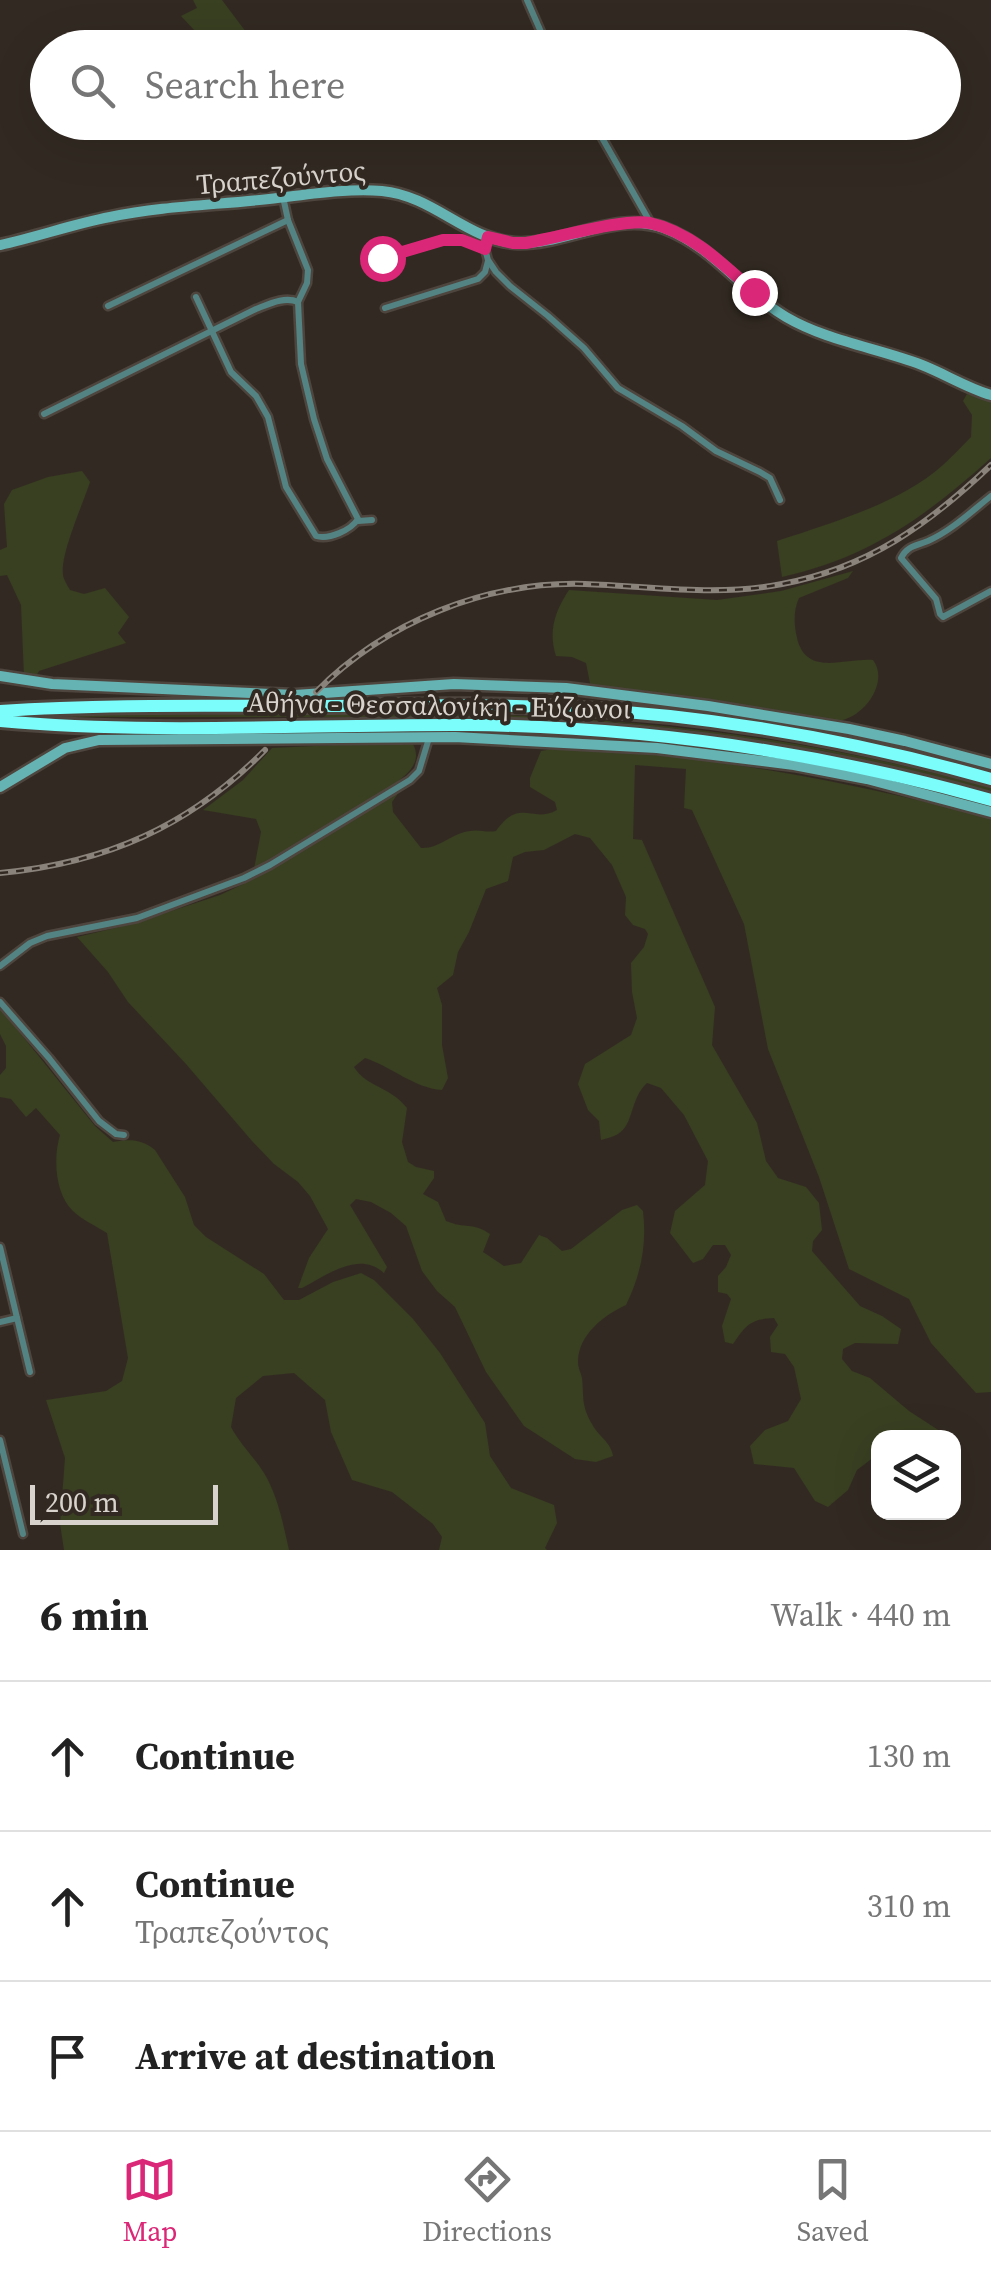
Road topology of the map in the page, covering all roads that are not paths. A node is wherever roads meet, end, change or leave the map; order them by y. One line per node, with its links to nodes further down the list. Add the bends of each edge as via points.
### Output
1 (527, 0): 2 (street)
2 (540, 30)
3 (603, 140): 6 (street)
4 (283, 198): 5 (street); 7 (main road, Τραπεζούντος, via 396,194 425,202); 8 (main road, Τραπεζούντος, via 110,217)
5 (288, 220): 12 (street, via 308,270); 13 (street)
6 (651, 224): 7 (main road, Τραπεζούντος); 16 (main road, Τραπεζούντος, via 695,244 792,320)
7 (486, 243): 9 (street, via 443,240); 10 (street)
8 (0, 245)
9 (382, 258)
10 (488, 260): 14 (street, via 478,279); 19 (street, via 618,388 770,478)
11 (196, 297): 15 (street)
12 (298, 302): 15 (street, via 267,304); 21 (street, via 301,364 314,420)
13 (108, 306)
14 (385, 308)
15 (213, 330): 17 (street); 21 (street, via 232,372 268,416 280,471 310,530 328,538)
16 (991, 395)
17 (44, 414)
18 (991, 496): 22 (street, via 901,558 943,616)
19 (780, 500)
20 (372, 520): 21 (street)
21 (358, 521)
22 (991, 591)
23 (0, 676): 27 (main road, via 295,695 454,684 566,688 849,729)
24 (0, 711): 28 (highway, Αθήνα - Θεσσαλονίκη - Εύζωνοι, via 467,705 608,710 825,740)
25 (0, 721): 30 (highway, Αθήνα - Θεσσαλονίκη - Εύζωνοι, via 622,732 822,760)
26 (429, 737): 29 (main road, via 99,740 65,748); 31 (main road, via 657,748 794,765); 32 (street, via 410,780 270,865 138,918 47,936)
27 (991, 764)
28 (991, 779)
29 (0, 787)
30 (991, 800)
31 (991, 812)
32 (0, 966)
33 (0, 1002): 34 (street, via 99,1121)
34 (124, 1135)
35 (0, 1247): 36 (street)
36 (3, 1276): 37 (street)
37 (17, 1318): 38 (street); 39 (street)
38 (0, 1322)
39 (30, 1372)
40 (0, 1440): 41 (street)
41 (23, 1534)

